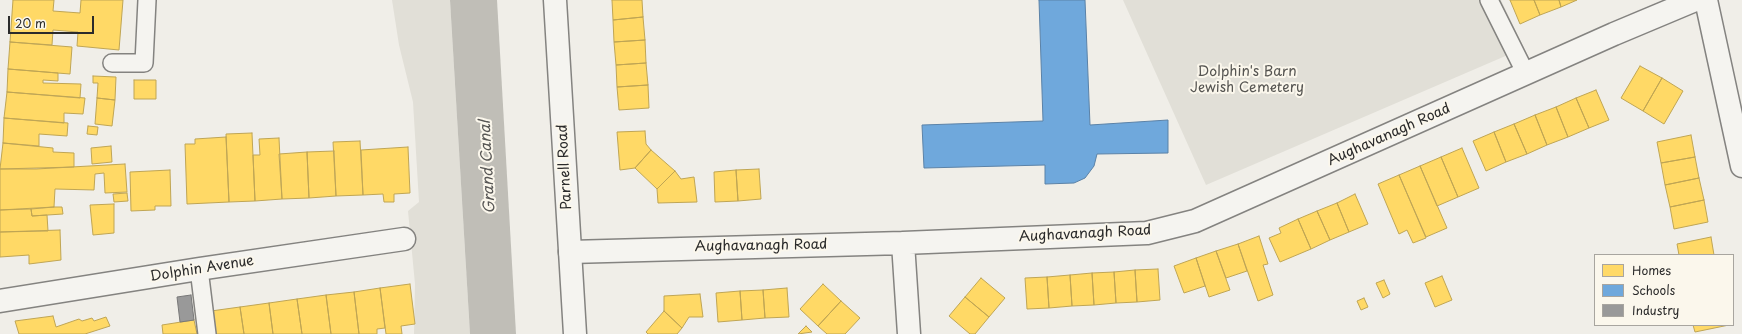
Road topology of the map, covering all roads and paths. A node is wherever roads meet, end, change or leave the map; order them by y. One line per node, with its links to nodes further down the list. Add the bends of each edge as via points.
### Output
1 (147, 0): 6 (lane, via 144,63)
2 (555, 0): 11 (street, Parnell Road)
3 (1489, 0): 7 (lane)
4 (1695, 0): 7 (street, Aughavanagh Road)
5 (1706, 0): 8 (street)
6 (112, 62)
7 (1526, 74): 10 (street, Aughavanagh Road, via 1195,221 1147,233)
8 (1742, 166)
9 (404, 239): 12 (street, Dolphin Avenue)
10 (902, 243): 11 (street, Aughavanagh Road); 16 (street)
11 (570, 252): 15 (street, Parnell Road)
12 (199, 269): 13 (street, Dolphin Avenue); 14 (lane)
13 (0, 301)
14 (207, 334)
15 (575, 334)
16 (908, 334)

